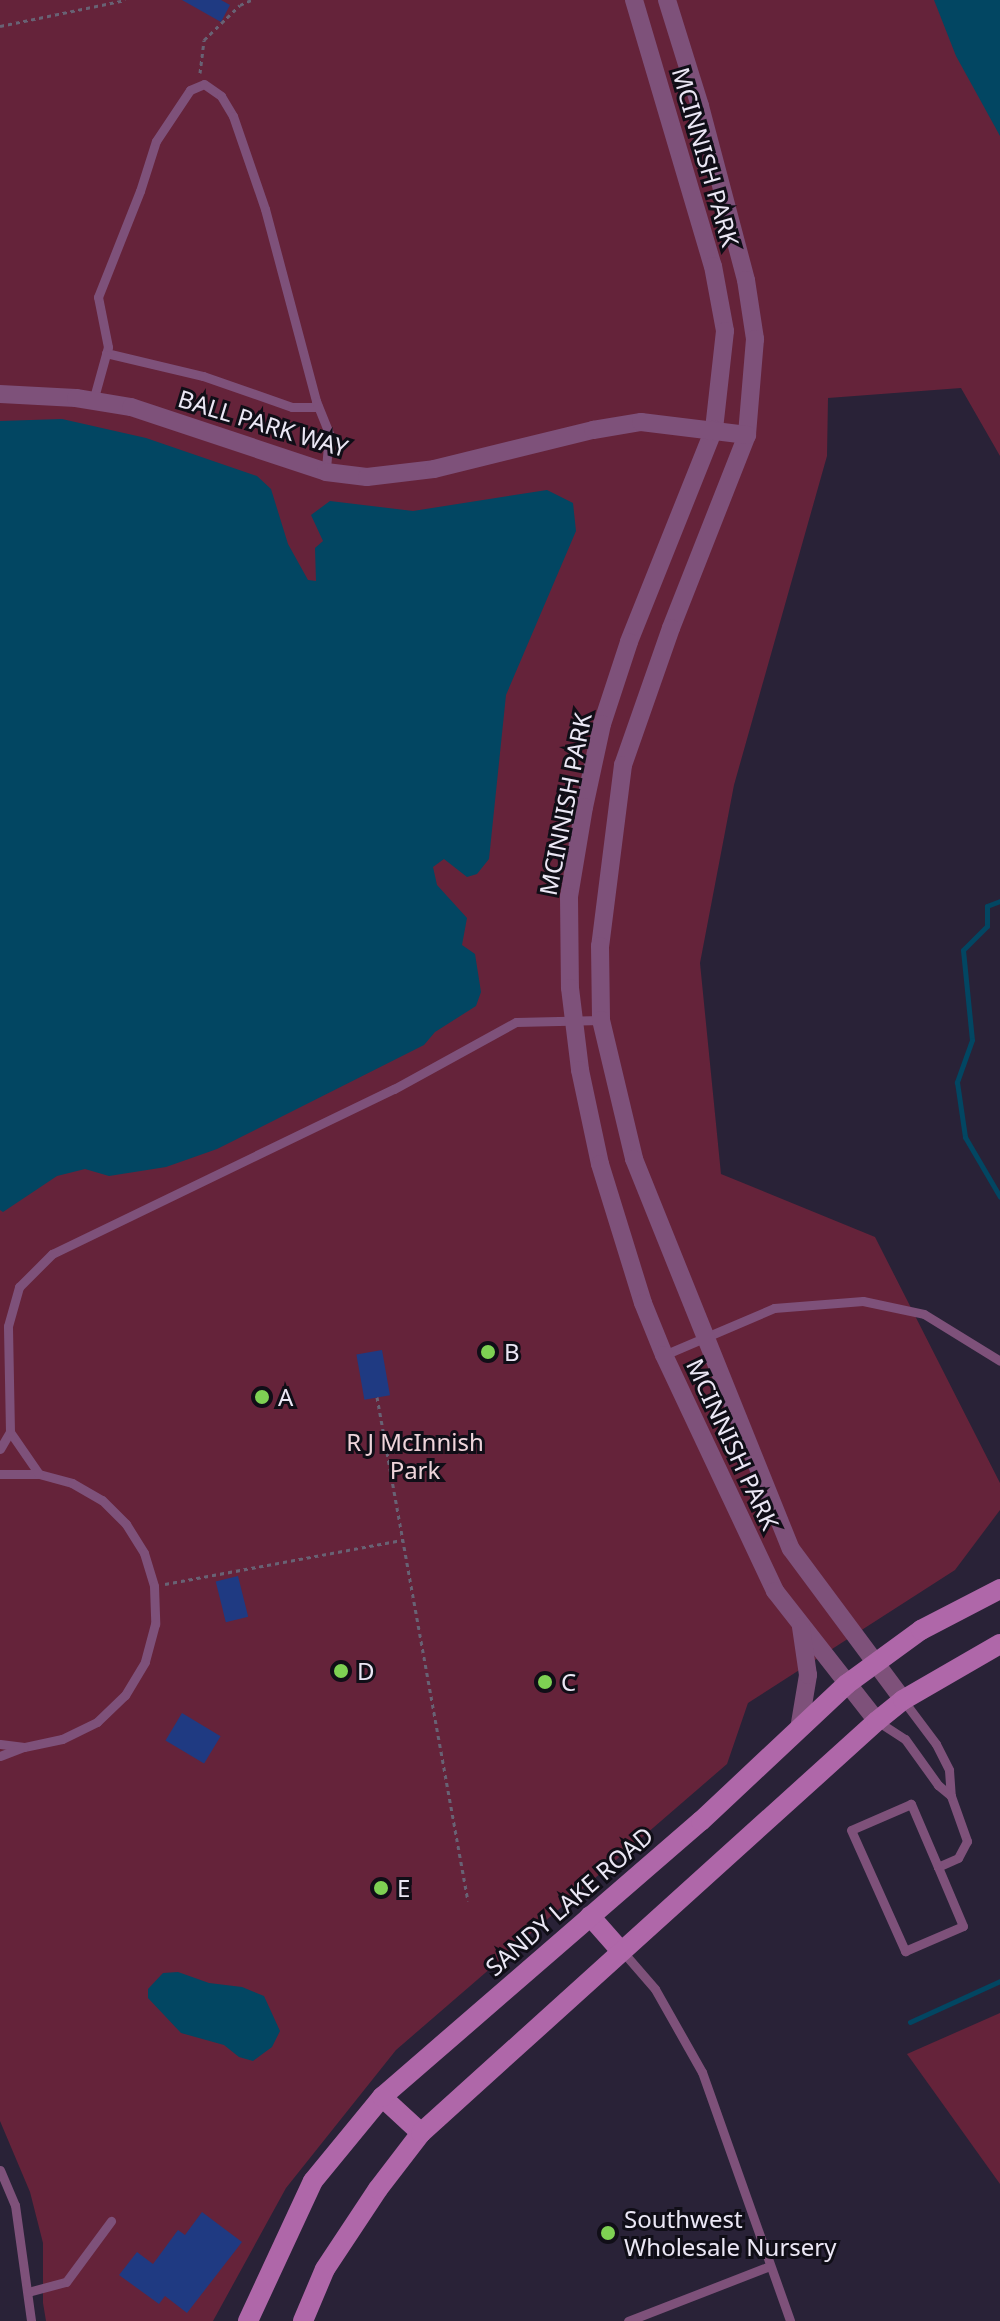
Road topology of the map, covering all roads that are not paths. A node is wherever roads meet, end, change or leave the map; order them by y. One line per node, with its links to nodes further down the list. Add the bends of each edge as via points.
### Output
1 (634, 0): 7 (street, MCINNISH PARK, via 713,266 725,331)
2 (667, 0): 8 (street, MCINNISH PARK, via 746,280 755,339)
3 (106, 353): 5 (lane); 6 (lane, via 203,376 292,407); 6 (lane, via 98,297 156,141 190,90 213,87 248,157)
4 (0, 394): 5 (street, BALL PARK WAY)
5 (93, 401): 9 (street, BALL PARK WAY, via 131,407)
6 (318, 407): 9 (lane, via 329,434)
7 (714, 429): 8 (street, BALL PARK WAY); 9 (street, BALL PARK WAY, via 641,422 434,469 367,477); 10 (street, MCINNISH PARK, via 602,724 569,897)
8 (747, 435): 11 (street, MCINNISH PARK, via 623,765 600,946)
9 (326, 472)
10 (574, 1018): 11 (lane); 13 (street, MCINNISH PARK, via 600,1164); 15 (lane, via 516,1022 394,1089 52,1254 19,1287 8,1326)
11 (601, 1020): 12 (street, MCINNISH PARK, via 634,1159)
12 (709, 1338): 13 (lane); 14 (lane, via 774,1308 863,1301 924,1314); 22 (street, MCINNISH PARK, via 791,1549)
13 (664, 1355): 20 (street, MCINNISH PARK, via 775,1591)
14 (1000, 1361)
15 (10, 1432): 16 (lane); 18 (lane)
16 (0, 1449)
17 (0, 1474): 18 (lane)
18 (39, 1474): 28 (lane, via 102,1500 126,1524 144,1553 154,1586 155,1624 145,1662 125,1695 97,1722 62,1739)
19 (1000, 1589): 22 (main road, SANDY LAKE ROAD, via 921,1630)
20 (801, 1625): 23 (street, MCINNISH PARK); 26 (street, via 808,1675)
21 (1000, 1644): 24 (main road)
22 (875, 1663): 23 (main road, SANDY LAKE ROAD); 24 (street, MCINNISH PARK)
23 (847, 1684): 25 (street, MCINNISH PARK); 26 (main road, SANDY LAKE ROAD)
24 (903, 1700): 25 (main road); 30 (lane, via 949,1770)
25 (877, 1721): 30 (lane, via 905,1739); 33 (main road)
26 (799, 1729): 32 (main road, SANDY LAKE ROAD)
27 (0, 1744): 28 (lane)
28 (24, 1747): 29 (lane)
29 (0, 1756)
30 (951, 1796): 31 (lane, via 966,1848)
31 (938, 1867): 31 (lane, via 911,1804 851,1830 905,1951 963,1926)
32 (590, 1916): 33 (main road); 34 (main road, SANDY LAKE ROAD)
33 (620, 1950): 35 (main road); 38 (lane, via 655,1989 702,2072)
34 (382, 2097): 35 (main road); 41 (main road, SANDY LAKE ROAD, via 313,2181)
35 (421, 2133): 42 (main road, via 325,2269)
36 (0, 2170): 39 (lane, via 15,2205)
37 (111, 2221): 39 (lane, via 66,2282)
38 (770, 2266): 43 (lane); 44 (lane)
39 (28, 2292): 40 (lane)
40 (31, 2321)
41 (248, 2321)
42 (303, 2321)
43 (628, 2321)
44 (790, 2321)

